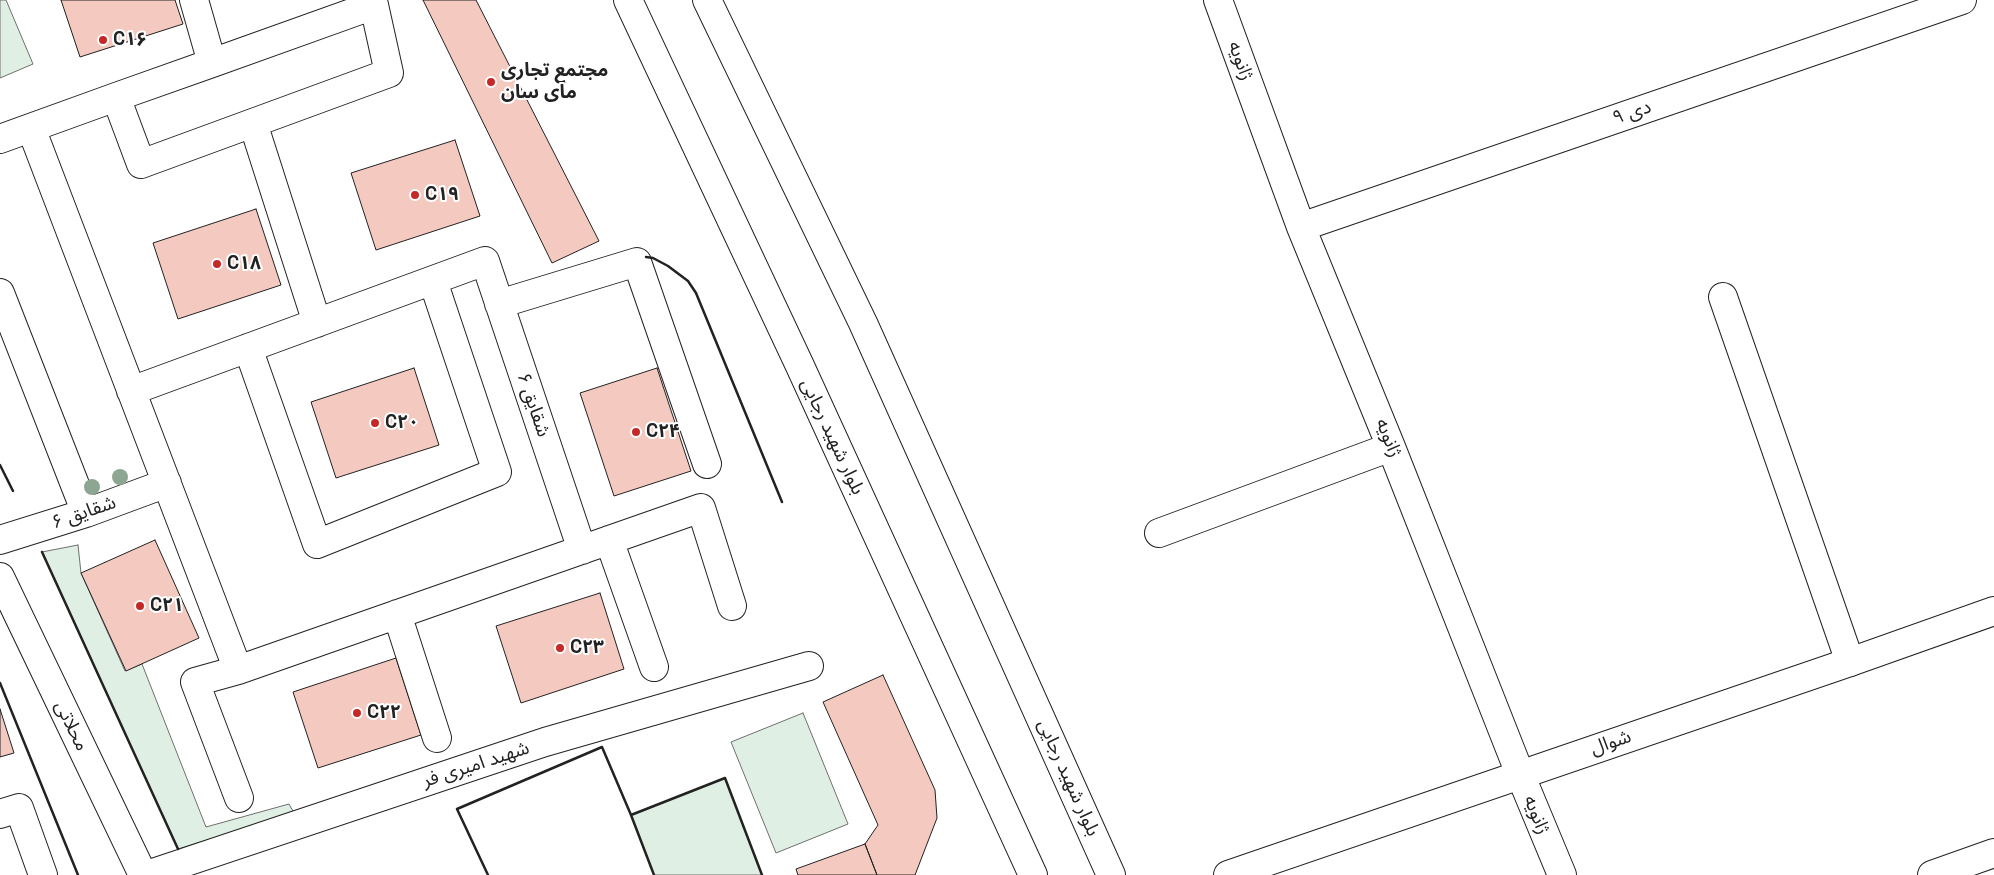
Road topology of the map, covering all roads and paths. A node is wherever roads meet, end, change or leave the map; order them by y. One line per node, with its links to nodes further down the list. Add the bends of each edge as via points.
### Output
1 (194, 0): 6 (street)
2 (628, 0): 42 (street, بلوار شهید رجایی)
3 (707, 0): 43 (street, بلوار شهید رجایی, via 862,323)
4 (1218, 0): 11 (street, ژانویه)
5 (1962, 0): 11 (street, ۹ دی)
6 (212, 63): 7 (street); 8 (street, via 374,5 389,74)
7 (116, 97): 8 (street, via 141,164); 9 (street)
8 (253, 123): 16 (street)
9 (31, 128): 10 (street); 18 (street)
10 (0, 139)
11 (1301, 227): 19 (street, ژانویه)
12 (433, 281): 15 (street, شقایق ۶, via 485,261); 16 (street); 17 (street, via 497,472 317,544)
13 (0, 293): 22 (street)
14 (1723, 297): 31 (street)
15 (500, 304): 20 (street, via 637,262); 26 (street, شقایق ۶)
16 (317, 323): 17 (street)
17 (248, 348): 18 (street)
18 (131, 391): 21 (street)
19 (1391, 447): 23 (street); 36 (street, ژانویه)
20 (707, 464)
21 (167, 483): 22 (street, شقایق ۶); 34 (street)
22 (86, 513): 24 (street, شقایق ۶)
23 (1159, 533)
24 (0, 540)
25 (609, 540): 26 (street); 28 (street, via 701,508); 33 (street)
26 (582, 550): 30 (street)
27 (0, 577): 41 (street, محلاتی)
28 (732, 606)
29 (1994, 611): 31 (street, شوال)
30 (397, 614): 34 (street); 35 (street)
31 (1850, 662): 36 (street, شوال)
32 (809, 666): 41 (street, شهید امیری فر, via 544,742)
33 (654, 667)
34 (238, 670): 37 (street, via 195,682)
35 (437, 738)
36 (1520, 774): 44 (street, شوال); 45 (street, ژانویه)
37 (240, 798)
38 (0, 814): 40 (street, via 19,808)
39 (1994, 853): 46 (street)
40 (44, 875)
41 (145, 875)
42 (1033, 875)
43 (1112, 875)
44 (1228, 875)
45 (1562, 875)
46 (1932, 875)

